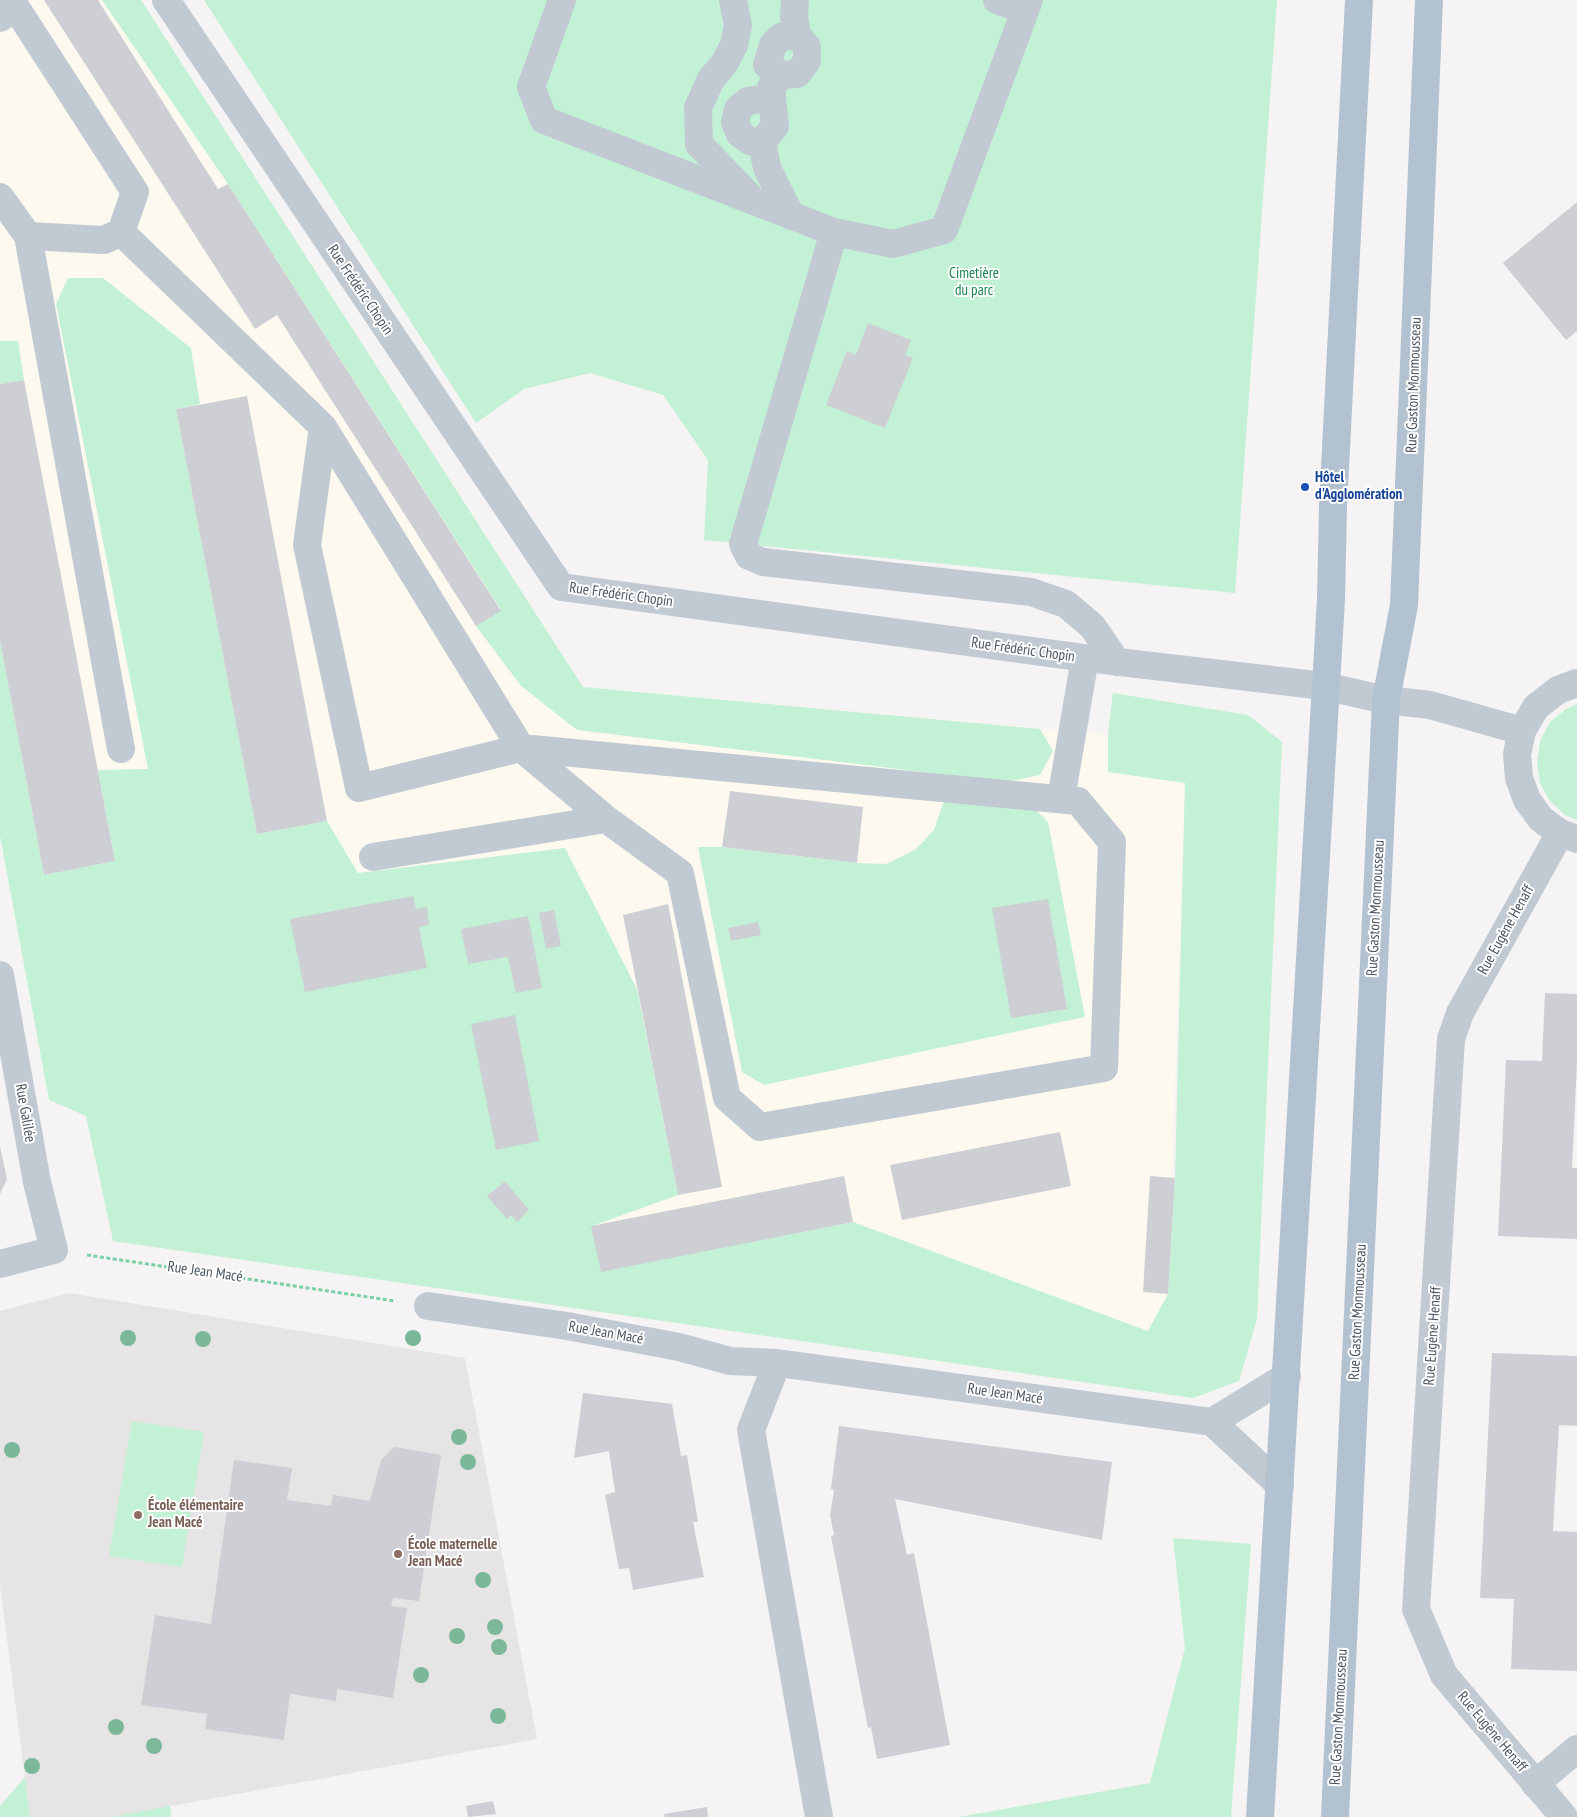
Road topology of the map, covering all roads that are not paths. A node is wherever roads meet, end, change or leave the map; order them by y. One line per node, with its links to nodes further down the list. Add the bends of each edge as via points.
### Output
1 (166, 0): 19 (street, Rue Frédéric Chopin, via 561,587)
2 (562, 0): 13 (street, via 531,86 544,120)
3 (733, 0): 13 (street, via 738,26 734,45 711,79 698,108 699,144)
4 (795, 0): 10 (street, via 797,35 781,37 773,45 767,65 780,76 770,86)
5 (997, 0): 8 (street)
6 (1360, 0): 22 (main road)
7 (1429, 0): 23 (main road, Rue Gaston Monmousseau, via 1404,605)
8 (1027, 5): 16 (street, via 944,230 893,244)
9 (0, 18): 15 (street, via 15,6 135,192)
10 (772, 104): 11 (street, via 775,126); 11 (street, via 760,99 748,101 738,110 735,122 740,134 750,141)
11 (762, 142): 14 (street, via 767,168)
12 (0, 197): 17 (street)
13 (754, 202): 14 (street)
14 (791, 216): 16 (street)
15 (121, 232): 17 (street, via 104,240); 18 (street)
16 (834, 232): 20 (street, via 743,544 749,556 763,562 1031,592 1066,604 1092,626)
17 (28, 236): 26 (street)
18 (323, 427): 25 (street); 25 (street, via 306,545 360,788)
19 (1085, 658): 20 (street, Rue Frédéric Chopin); 27 (street)
20 (1117, 662): 22 (street, Rue Frédéric Chopin)
21 (1577, 683): 24 (street, via 1558,690 1536,708)
22 (1324, 686): 23 (street, Rue Frédéric Chopin); 35 (main road)
23 (1386, 700): 24 (street, Rue Frédéric Chopin, via 1430,705); 42 (main road, Rue Gaston Monmousseau)
24 (1522, 731): 29 (street, via 1517,754 1519,778 1527,800 1541,819)
25 (521, 748): 27 (street); 28 (street)
26 (121, 749)
27 (1061, 799): 28 (street, via 1078,801 1112,842 1104,1068 760,1127 727,1098 680,873)
28 (606, 819): 30 (street)
29 (1569, 836): 39 (street, Rue Eugène Henaff, via 1460,1012 1451,1039 1416,1609 1444,1675)
30 (373, 857)
31 (0, 974): 32 (street, Rue Galilée, via 37,1182 54,1250)
32 (0, 1264)
33 (428, 1306): 34 (street, Rue Jean Macé, via 567,1326 669,1345 730,1361)
34 (777, 1363): 36 (street, Rue Jean Macé); 40 (street, via 751,1430)
35 (1287, 1376): 36 (street); 37 (main road)
36 (1212, 1422): 37 (street)
37 (1280, 1485): 41 (main road)
38 (1577, 1749): 39 (street)
39 (1535, 1784): 43 (street, Rue Eugène Henaff)
40 (819, 1817)
41 (1260, 1817)
42 (1335, 1817)
43 (1564, 1817)

